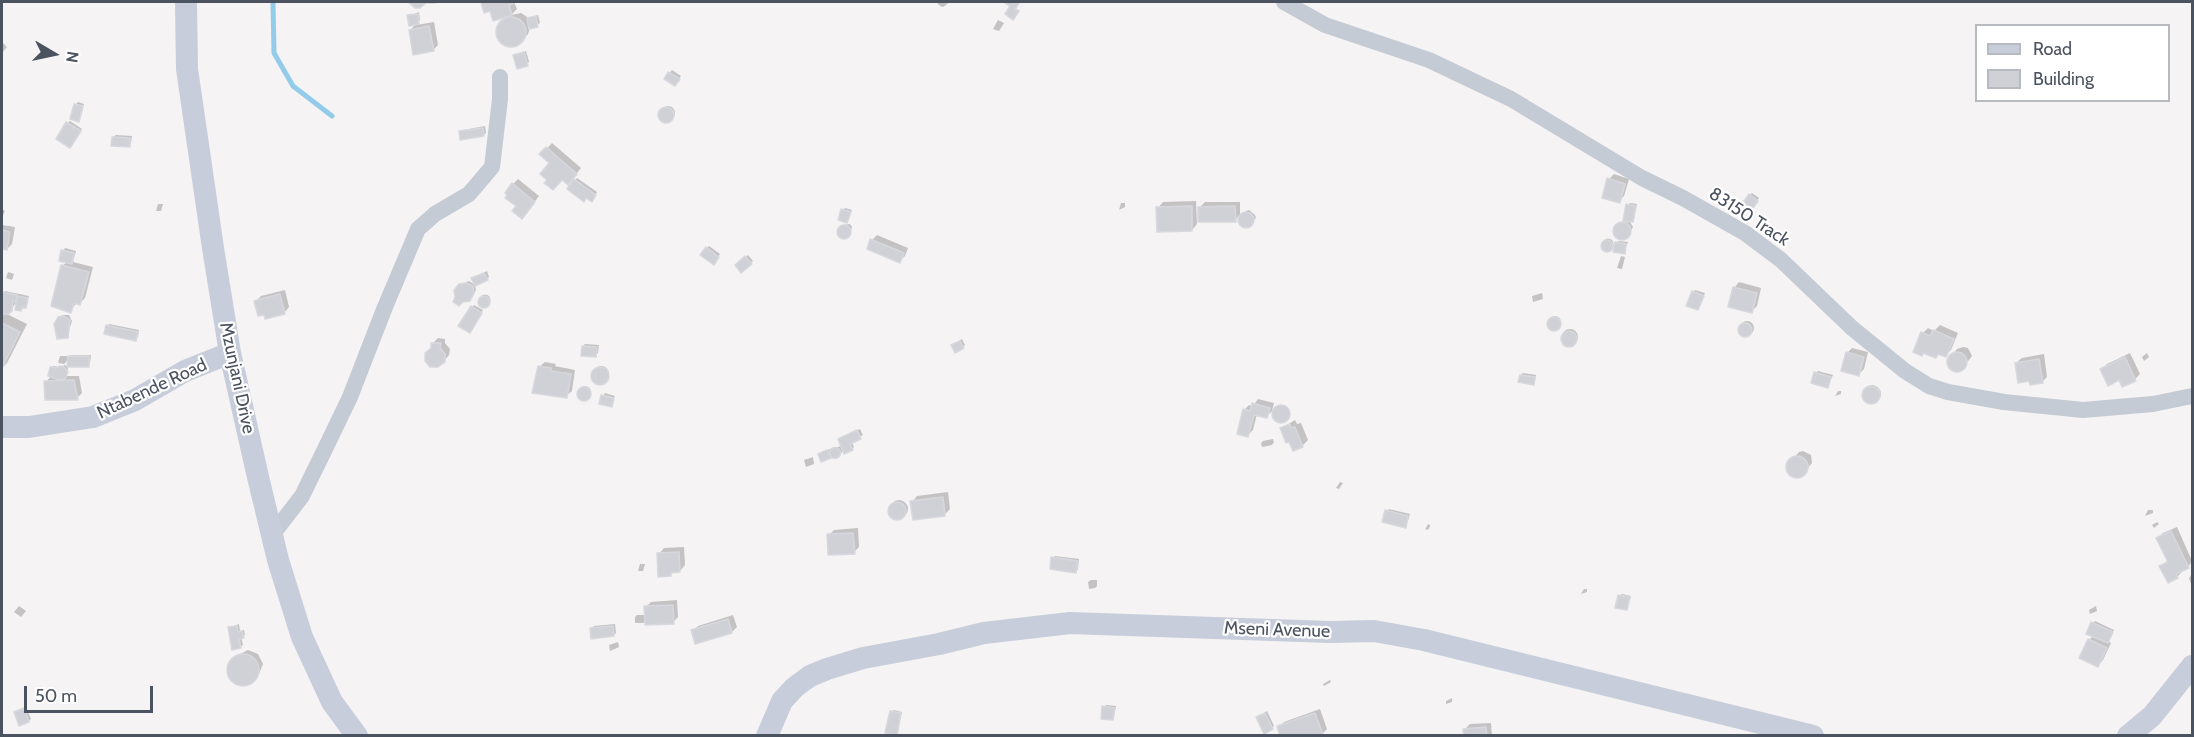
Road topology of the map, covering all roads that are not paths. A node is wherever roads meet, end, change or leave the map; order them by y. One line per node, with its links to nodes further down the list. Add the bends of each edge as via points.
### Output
1 (186, 2): 4 (street, Mzunjani Drive, via 187,69)
2 (1284, 2): 5 (street, 83150 Track, via 1325,25 1429,60 1511,99 1642,178 1745,233 1781,260 1852,328 1929,386 2004,402 2083,410)
3 (500, 77): 7 (street, via 492,167 469,194 418,229 350,398 302,496)
4 (231, 353): 6 (street, Ntabende Road, via 185,371 135,400 93,417 40,426); 7 (street, Mzunjani Drive)
5 (2193, 396)
6 (2, 427)
7 (272, 535): 9 (street, Mzunjani Drive, via 302,637 332,702)
8 (2193, 666): 12 (street, via 2152,716)
9 (357, 735)
10 (767, 735): 11 (street, Mseni Avenue, via 782,701 810,676 827,669 984,633 1070,623 1374,631)
11 (1813, 735)
12 (2128, 735)

